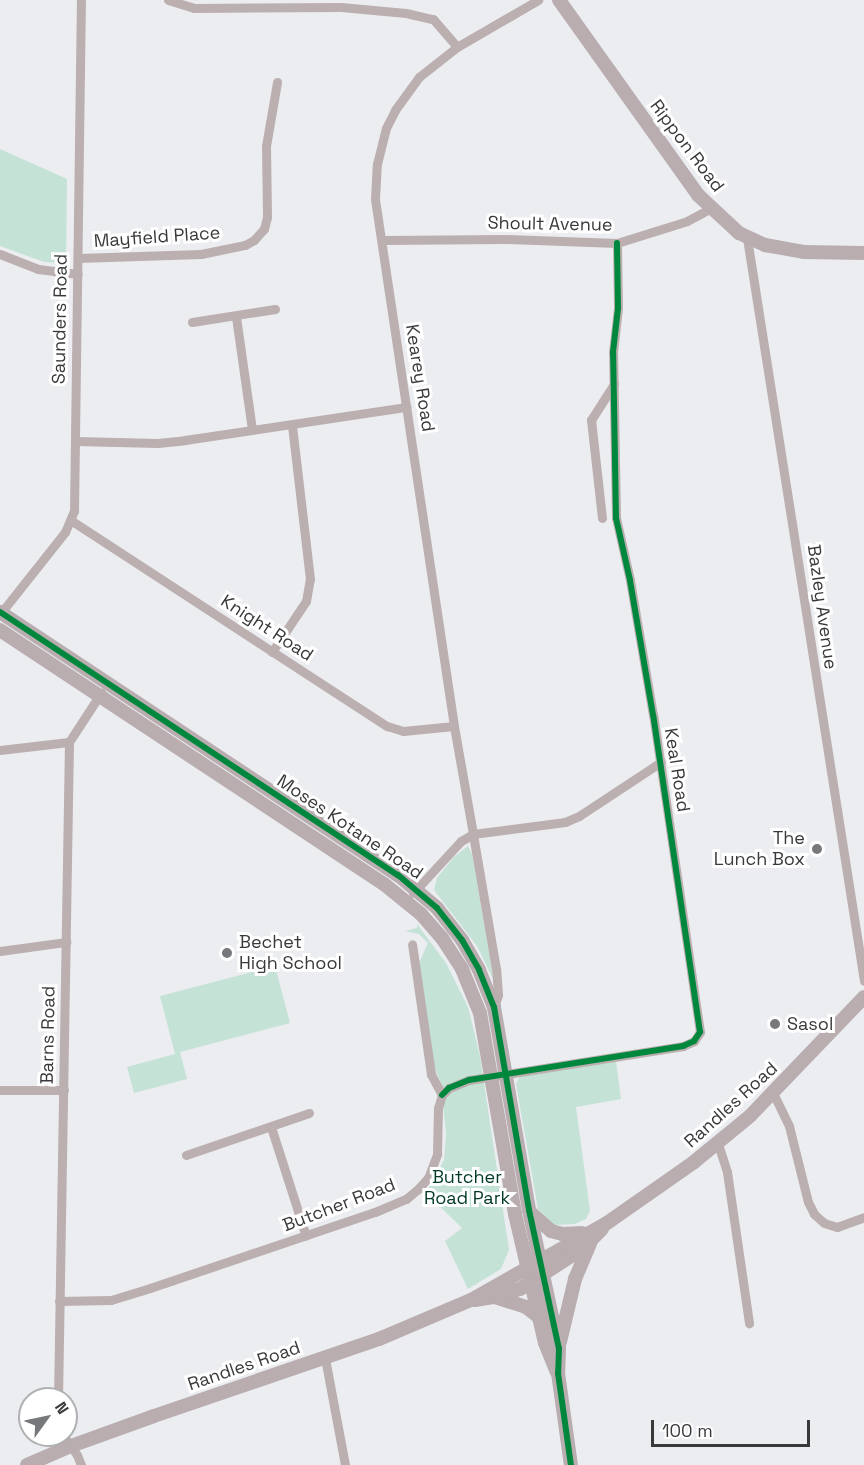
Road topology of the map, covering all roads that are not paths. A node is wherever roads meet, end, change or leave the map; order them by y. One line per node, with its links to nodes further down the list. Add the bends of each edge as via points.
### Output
1 (81, 0): 13 (street, Saunders Road)
2 (168, 0): 5 (street, via 194,8 341,7 406,13 433,19)
3 (537, 0): 5 (street, Kearey Road)
4 (559, 0): 7 (street, Rippon Road, via 678,168)
5 (457, 47): 9 (street, Kearey Road, via 411,86 386,128 377,164 376,190)
6 (277, 82): 13 (street, Mayfield Place, via 267,146 267,218 264,229 254,240 201,254)
7 (711, 208): 8 (street, Rippon Road); 10 (street, Shoult Avenue, via 687,221)
8 (747, 238): 11 (street, Rippon Road, via 803,252); 40 (street, Bazley Avenue)
9 (382, 240): 10 (street, Shoult Avenue); 19 (street, Kearey Road)
10 (617, 243): 18 (street, Keal Road)
11 (864, 253)
12 (0, 254): 14 (street, via 38,269)
13 (78, 258): 14 (street, Saunders Road)
14 (78, 274): 22 (street, Saunders Road)
15 (275, 309): 16 (street)
16 (236, 317): 17 (street); 21 (street)
17 (192, 322)
18 (614, 384): 23 (street, via 591,420); 33 (street, Keal Road, via 616,518)
19 (407, 407): 20 (street); 30 (street, Kearey Road)
20 (292, 425): 21 (street); 27 (street, via 310,579 306,601)
21 (252, 430): 22 (street, via 158,443)
22 (75, 441): 24 (street, Saunders Road)
23 (602, 518)
24 (72, 521): 25 (street, Saunders Road); 27 (street, Knight Road)
25 (0, 613): 28 (street, Moses Kotane Road)
26 (0, 630): 29 (street, Moses Kotane Road)
27 (272, 652): 30 (street, Knight Road, via 387,726 403,731)
28 (107, 684): 29 (street); 35 (street, Moses Kotane Road)
29 (99, 696): 31 (street); 36 (street, Moses Kotane Road)
30 (454, 726): 34 (street, Kearey Road)
31 (69, 742): 32 (street); 37 (street, Barns Road)
32 (0, 750)
33 (661, 762): 34 (street, via 565,822); 43 (street, Keal Road, via 700,1032 694,1041 683,1046)
34 (473, 834): 35 (street, via 461,841); 42 (street, Kearey Road, via 496,969 498,994)
35 (417, 889): 36 (street); 42 (street, Moses Kotane Road, via 462,940)
36 (407, 901): 43 (street, Moses Kotane Road, via 442,938 465,975)
37 (66, 942): 39 (street); 45 (street, Barns Road)
38 (412, 944): 47 (street, via 431,1074)
39 (0, 951)
40 (864, 981)
41 (864, 997): 46 (street, Randles Road)
42 (494, 1007): 43 (street, Moses Kotane Road)
43 (499, 1075): 47 (street, Keal Road, via 461,1082); 52 (street, Moses Kotane Road); 57 (street, Moses Kotane Road, via 510,1190)
44 (0, 1090): 45 (street)
45 (64, 1090): 62 (street, Barns Road)
46 (773, 1093): 50 (street, Randles Road); 53 (street, via 789,1126 814,1214 837,1227)
47 (442, 1095): 55 (street, Butcher Road, via 437,1154 428,1178 418,1189 406,1199)
48 (309, 1113): 49 (street)
49 (272, 1127): 51 (street); 55 (street)
50 (718, 1144): 54 (street, Randles Road); 64 (street, via 727,1172)
51 (186, 1155)
52 (529, 1210): 54 (street, via 551,1232); 56 (street, Moses Kotane Road)
53 (864, 1217)
54 (590, 1235): 56 (street, Randles Road); 58 (street, Randles Road); 65 (street)
55 (306, 1236): 62 (street, Butcher Road, via 111,1300)
56 (540, 1259): 57 (street, Randles Road); 58 (street, Moses Kotane Road)
57 (527, 1267): 59 (street, Moses Kotane Road); 61 (street, Randles Road)
58 (543, 1274): 59 (street, Randles Road); 65 (street, Moses Kotane Road)
59 (530, 1283): 60 (street, Randles Road); 63 (street, Moses Kotane Road)
60 (495, 1297): 61 (street, Randles Road); 63 (street, via 526,1307)
61 (471, 1300): 66 (street, Randles Road)
62 (59, 1301): 68 (street, Barns Road)
63 (539, 1317): 67 (street, Moses Kotane Road, via 548,1353)
64 (749, 1323)
65 (559, 1349): 67 (street, Moses Kotane Road)
66 (325, 1358): 69 (street, Randles Road); 74 (street)
67 (558, 1373): 75 (street, Moses Kotane Road)
68 (58, 1387)
69 (78, 1437)
70 (56, 1447): 72 (street, Randles Road)
71 (71, 1447): 73 (street)
72 (27, 1465)
73 (81, 1465)
74 (345, 1465)
75 (571, 1465)

